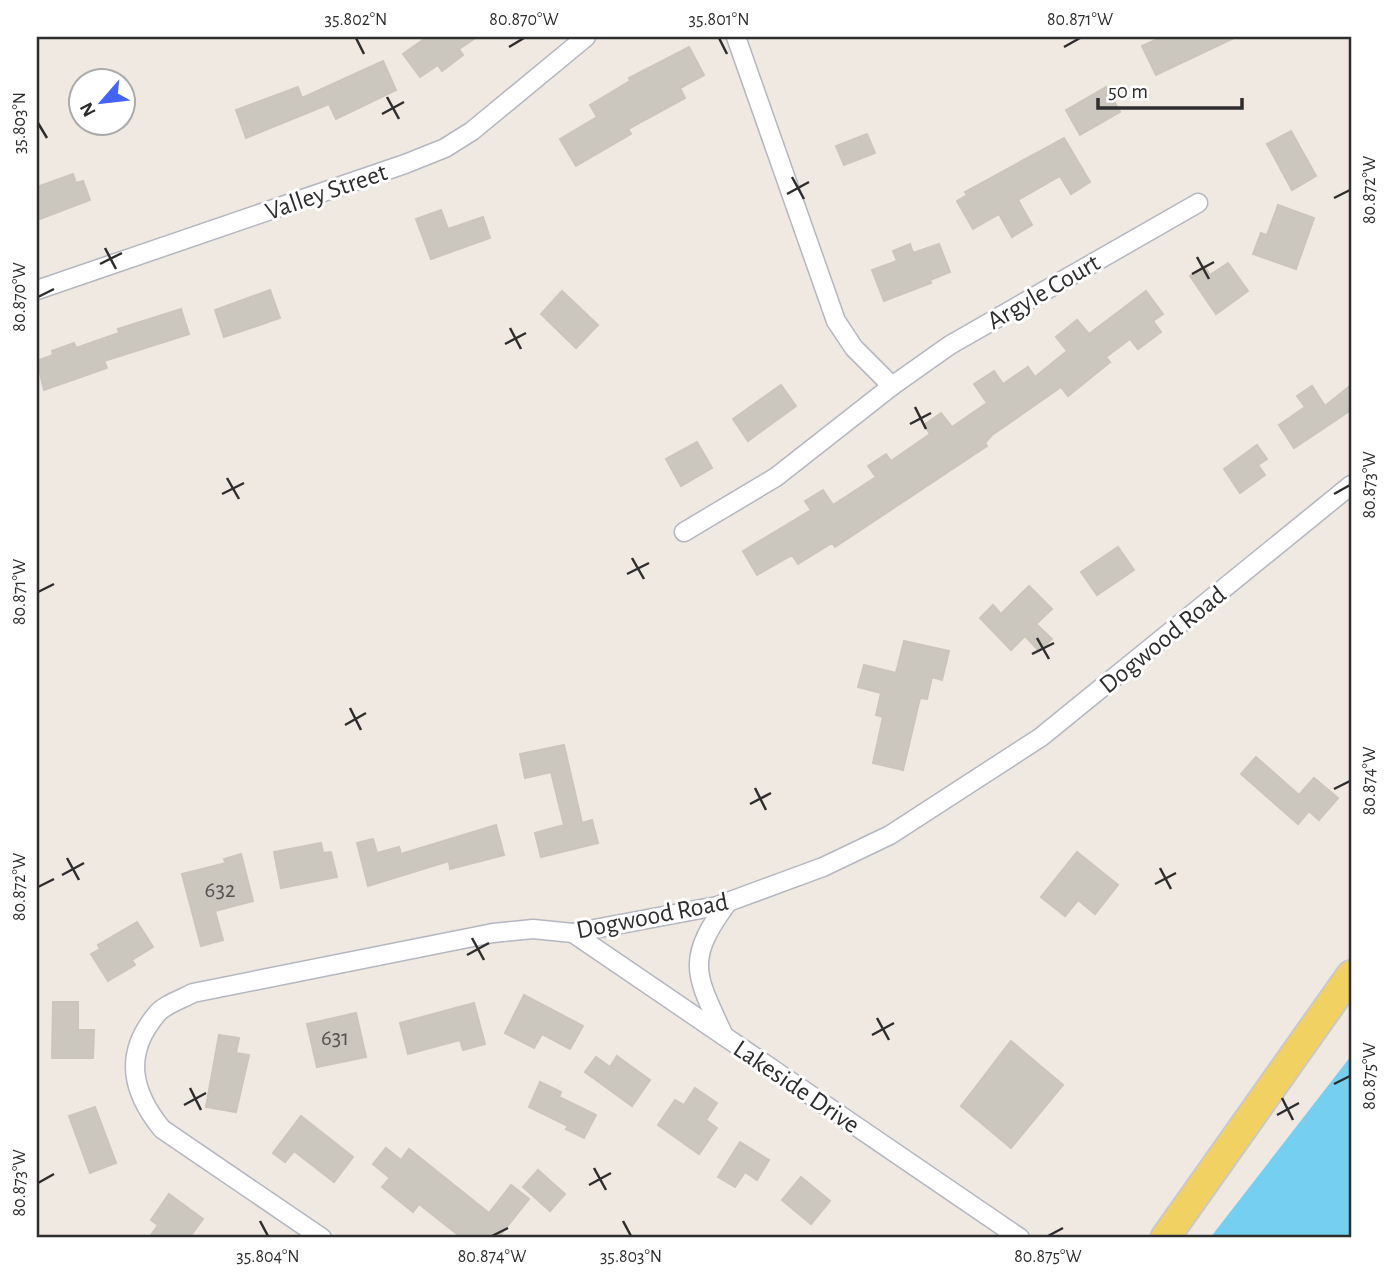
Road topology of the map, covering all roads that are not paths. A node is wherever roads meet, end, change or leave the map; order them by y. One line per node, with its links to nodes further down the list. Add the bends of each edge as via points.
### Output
1 (586, 37): 4 (street, Valley Street, via 445,148)
2 (736, 37): 5 (street, via 836,321 854,348)
3 (1198, 203): 5 (street, Argyle Court, via 950,345)
4 (37, 290)
5 (892, 386): 7 (street, Argyle Court, via 776,477)
6 (1351, 485): 8 (street, Dogwood Road, via 1051,730 980,779 890,835 823,867)
7 (684, 532)
8 (728, 902): 9 (street, Dogwood Road); 11 (street, via 704,935 699,959 702,992)
9 (573, 933): 11 (street, Lakeside Drive); 12 (street, Dogwood Road, via 533,929 494,933 193,993 156,1013 136,1050 134,1079 144,1106 162,1129)
10 (1351, 975): 14 (main road)
11 (724, 1036): 13 (street, Lakeside Drive)
12 (322, 1238)
13 (1020, 1238)
14 (1165, 1238)

